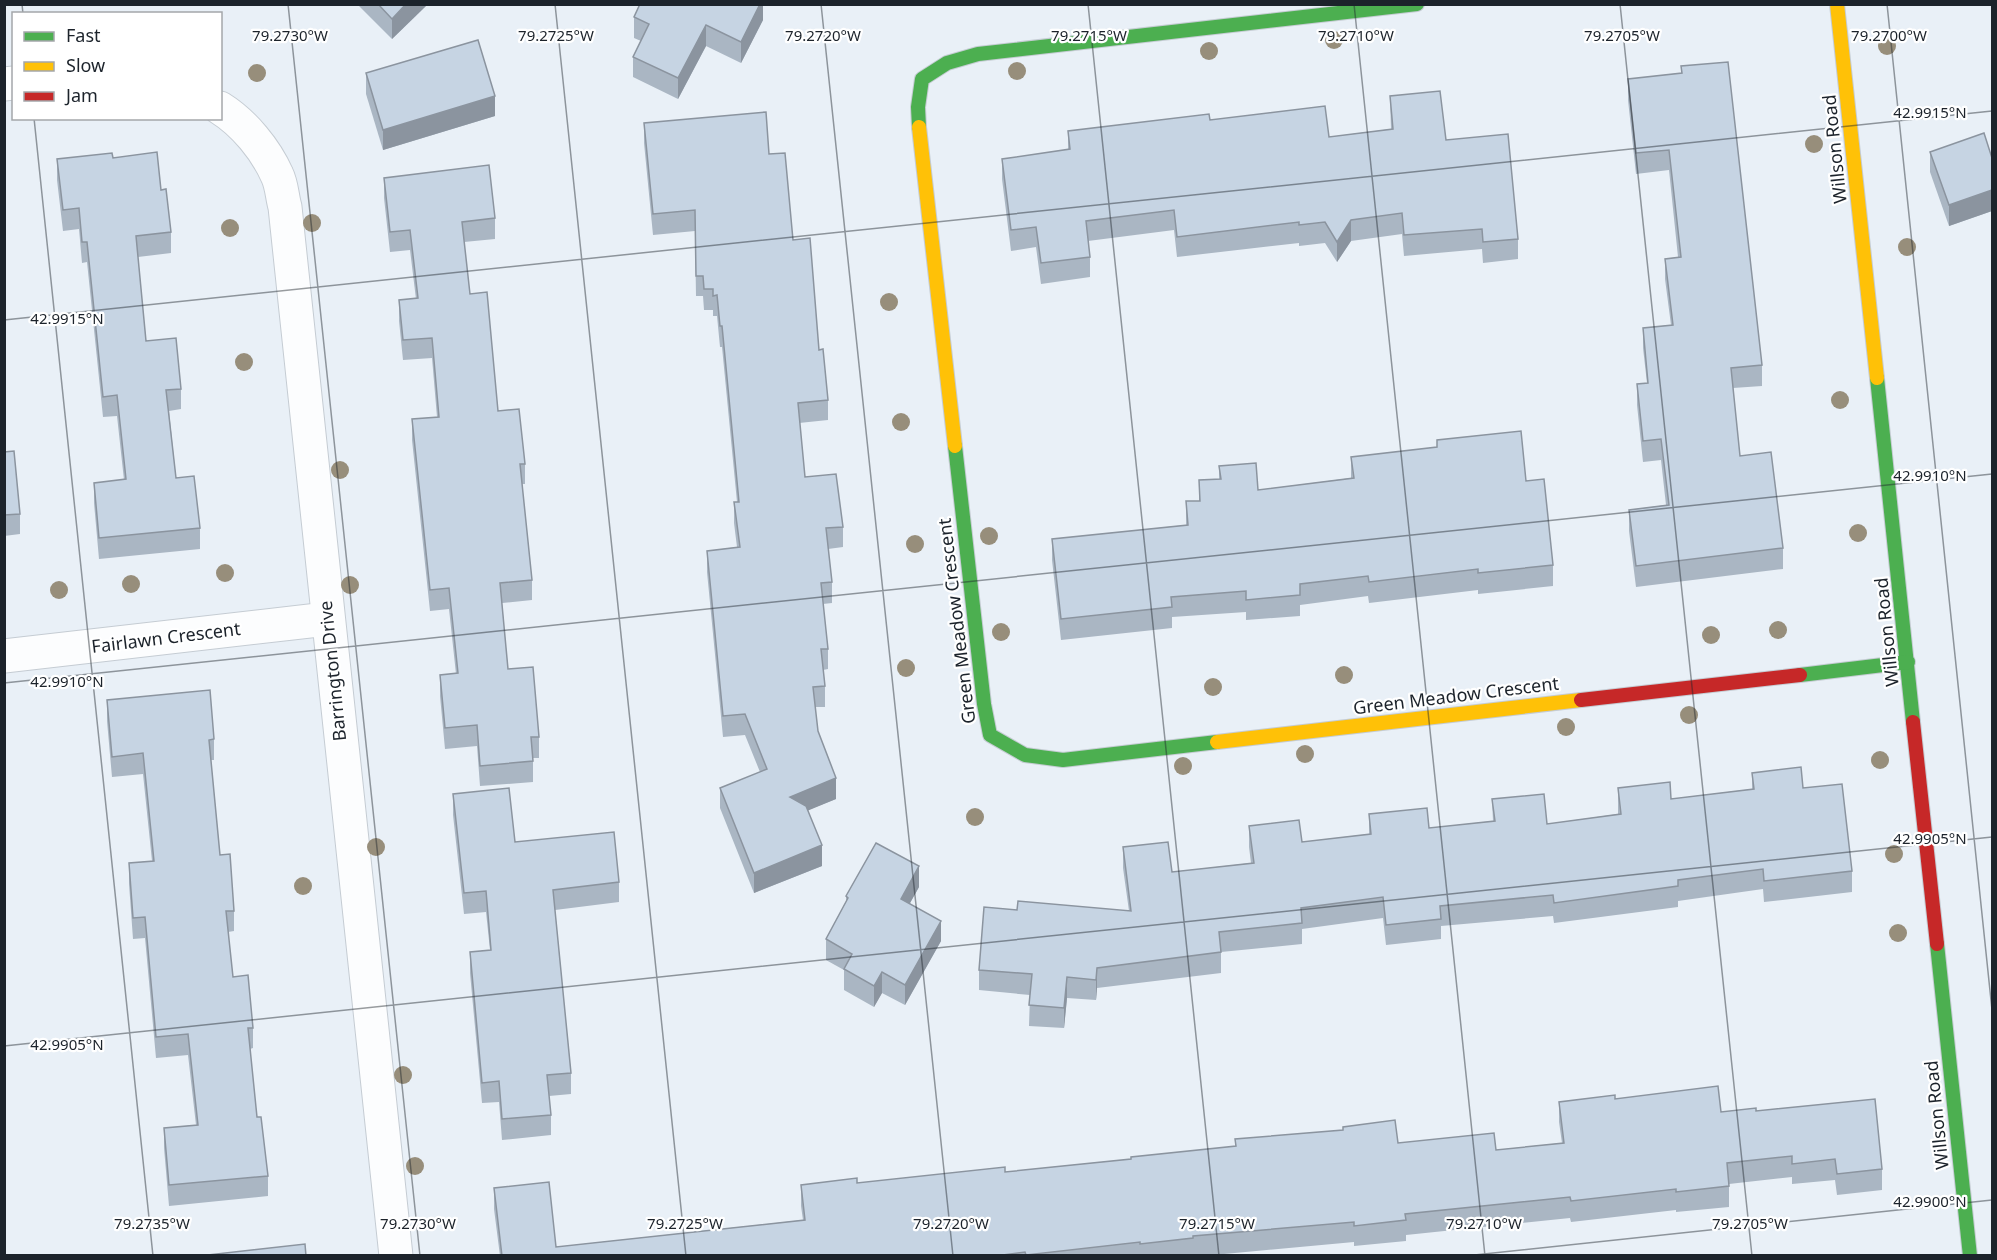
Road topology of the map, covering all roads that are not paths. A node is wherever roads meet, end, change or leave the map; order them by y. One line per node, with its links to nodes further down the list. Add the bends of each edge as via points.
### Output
1 (1417, 4): 6 (street, Green Meadow Crescent, via 978,54 947,63 922,79 918,107 920,141 990,735 1025,754 1063,760)
2 (1837, 4): 6 (street, Willson Road)
3 (222, 110): 4 (street, Barrington Drive, via 246,129 265,153 278,177 285,207)
4 (327, 619): 5 (street, Fairlawn Crescent); 7 (street, Barrington Drive)
5 (4, 657)
6 (1908, 662): 8 (street, Willson Road)
7 (396, 1256)
8 (1970, 1256)

